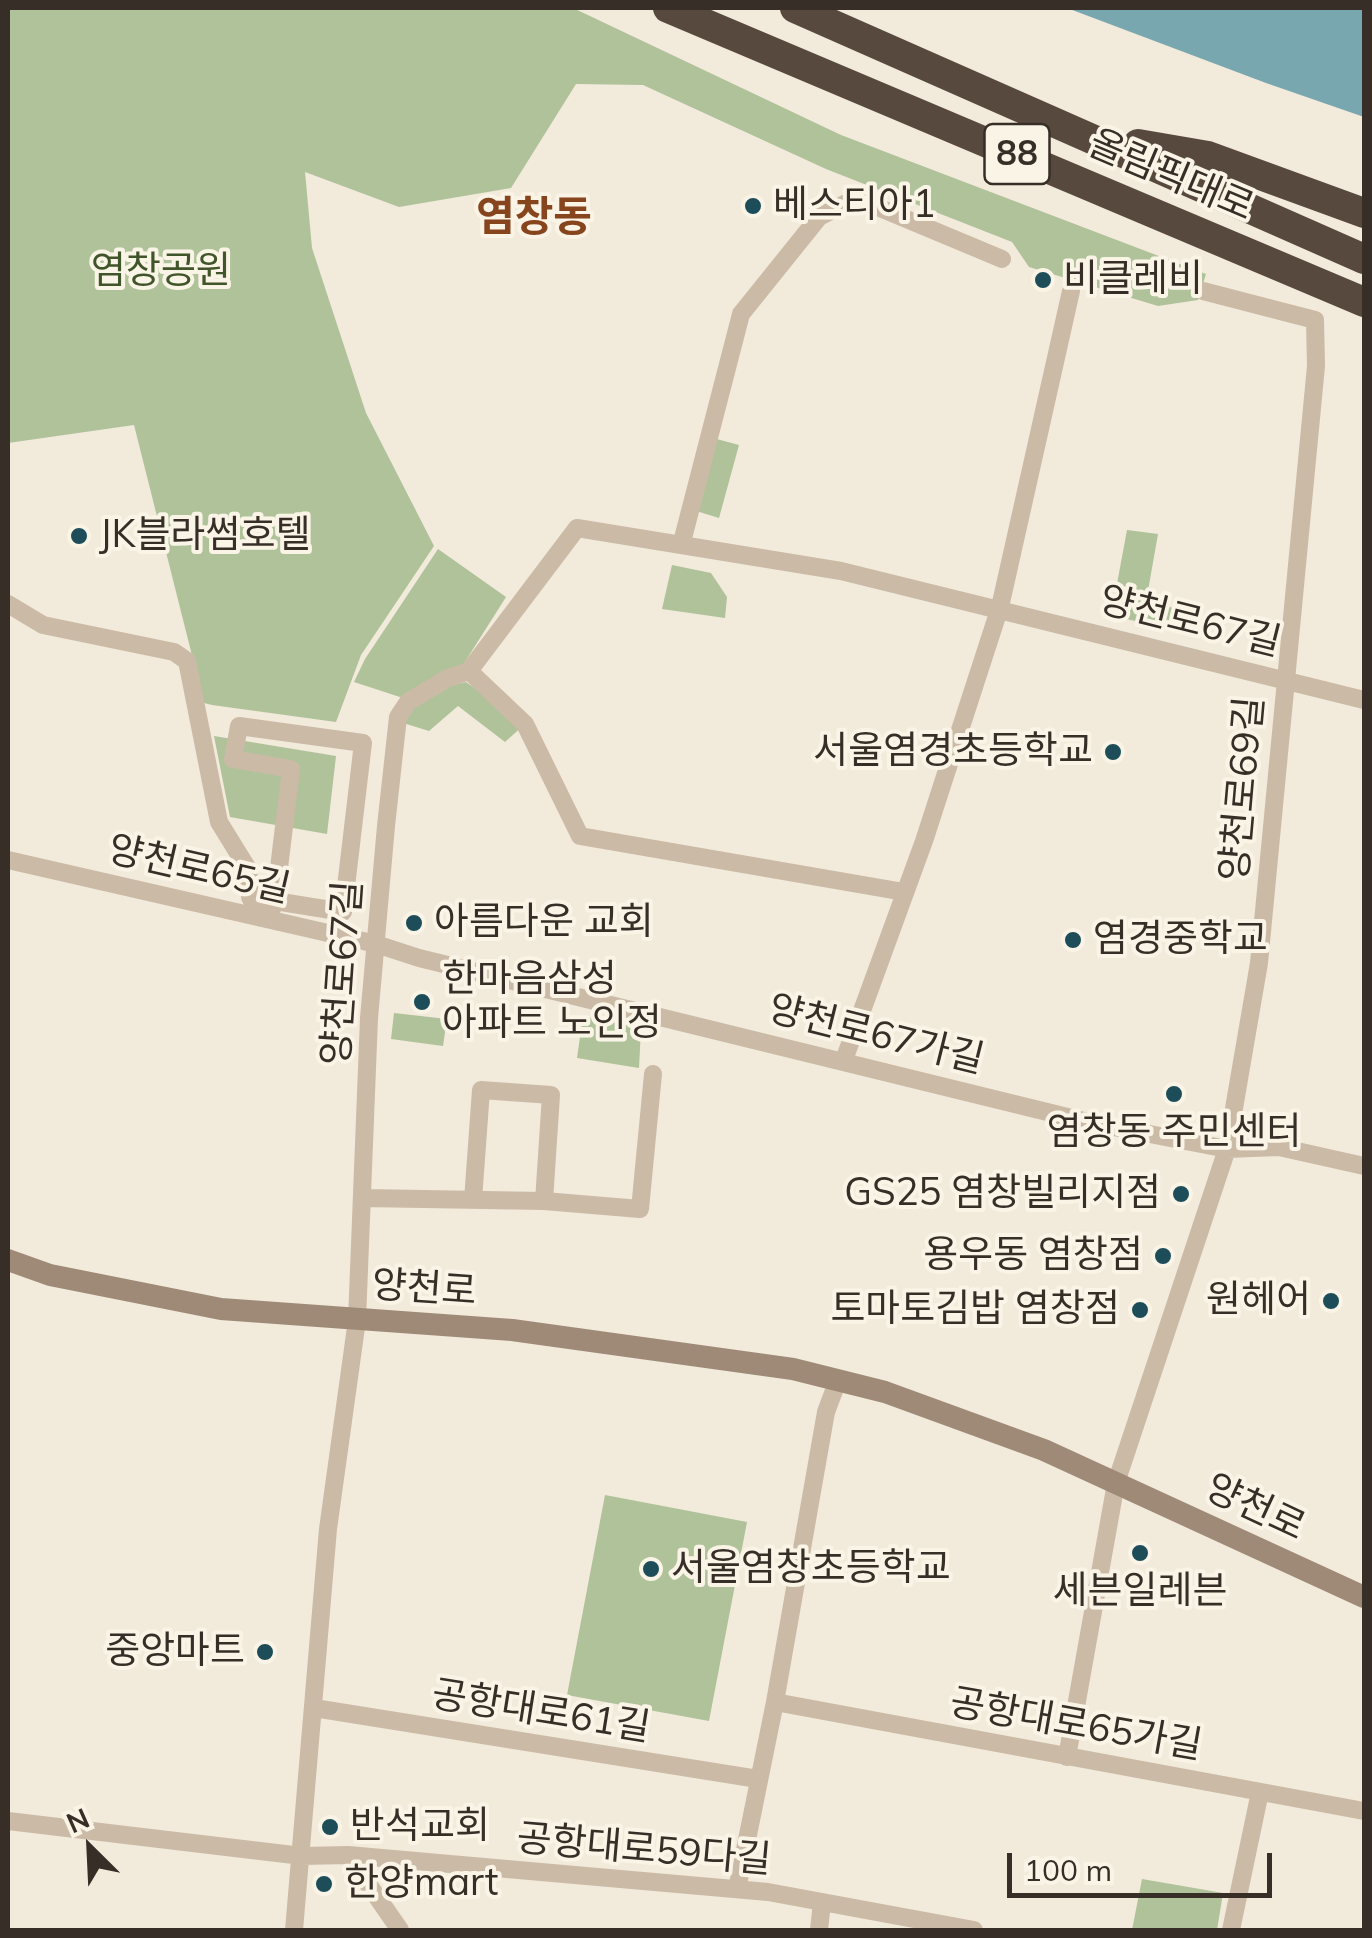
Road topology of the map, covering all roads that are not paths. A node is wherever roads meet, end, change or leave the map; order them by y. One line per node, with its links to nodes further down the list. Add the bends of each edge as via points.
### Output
1 (668, 8): 9 (highway, 올림픽대로 / 88)
2 (795, 8): 3 (highway, 올림픽대로 / 88)
3 (1093, 136): 4 (highway, via 1208,156); 5 (highway, 올림픽대로 / 88)
4 (1364, 213)
5 (1364, 259)
6 (1002, 260): 10 (street, via 856,198 819,217 741,314)
7 (1203, 291): 14 (street, 양천로69길, via 1315,320)
8 (1071, 292): 12 (street)
9 (1364, 302)
10 (682, 542): 12 (street, 양천로67길); 13 (street, 양천로67길, via 577,528)
11 (8, 604): 21 (street, via 43,625 174,652 187,661 219,822 248,869 250,897)
12 (1000, 608): 14 (street, 양천로67길); 19 (street)
13 (469, 672): 19 (street, via 525,724 580,836); 22 (street, 양천로67길, via 433,685 398,717)
14 (1285, 679): 15 (street, 양천로67길); 25 (street, 양천로69길, via 1259,963)
15 (1364, 700)
16 (268, 834): 17 (street)
17 (281, 854): 20 (street); 20 (street, via 291,768 233,759 239,726 363,743 342,912)
18 (8, 860): 21 (street, 양천로65길)
19 (904, 892): 23 (street)
20 (276, 901): 21 (street)
21 (265, 919): 22 (street, 양천로65길)
22 (376, 944): 23 (street, 양천로67가길); 27 (street, 양천로67길)
23 (844, 1060): 25 (street, 양천로67가길, via 1088,1122)
24 (652, 1074): 29 (street, via 640,1209)
25 (1228, 1149): 26 (street, 양천로67가길, via 1280,1147); 33 (street, 양천로69길)
26 (1364, 1166)
27 (363, 1198): 28 (street); 31 (street, 양천로67길)
28 (473, 1200): 29 (street); 29 (street, via 481,1090 551,1096)
29 (544, 1202)
30 (8, 1260): 31 (main road, 양천로, via 50,1275 220,1308)
31 (357, 1320): 32 (main road, 양천로, via 512,1330); 36 (street, via 328,1529)
32 (838, 1380): 33 (main road, 양천로, via 1044,1450); 35 (street, via 826,1412)
33 (1116, 1483): 34 (main road, 양천로); 37 (street)
34 (1364, 1597)
35 (776, 1702): 37 (street, 공항대로65가길); 38 (street)
36 (314, 1708): 38 (street, 공항대로61길); 43 (street)
37 (1067, 1757): 39 (street, 공항대로65가길)
38 (758, 1779): 44 (street)
39 (1260, 1792): 40 (street, 공항대로65가길); 50 (street)
40 (1364, 1812)
41 (8, 1821): 43 (street, 공항대로59다길)
42 (348, 1855): 43 (street, 공항대로59다길); 44 (street, 공항대로59다길); 47 (street)
43 (302, 1856): 46 (street)
44 (737, 1889): 45 (street, 공항대로59다길)
45 (822, 1902): 48 (street); 49 (street, 공항대로59다길)
46 (294, 1930)
47 (400, 1930)
48 (819, 1930)
49 (974, 1930)
50 (1231, 1930)

